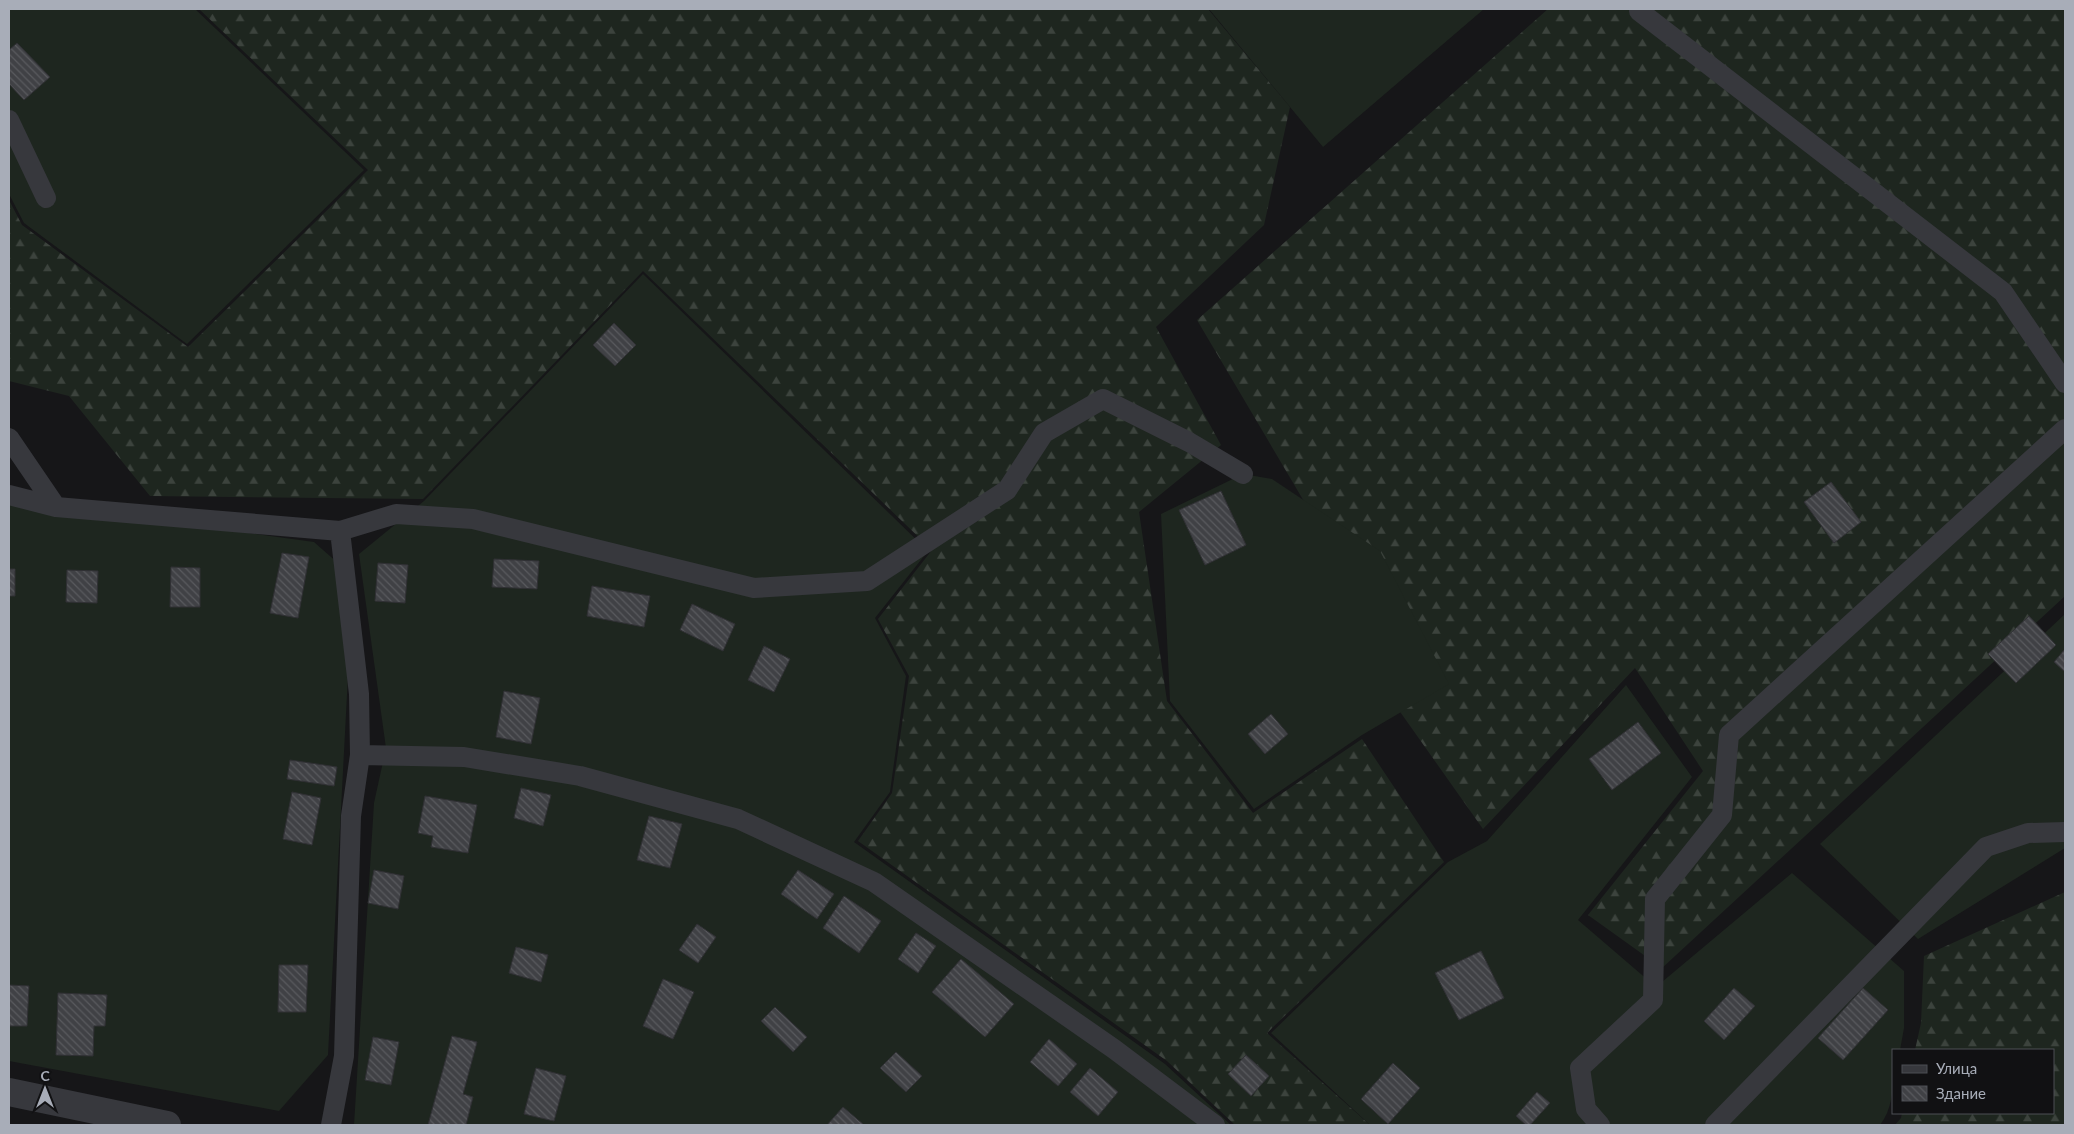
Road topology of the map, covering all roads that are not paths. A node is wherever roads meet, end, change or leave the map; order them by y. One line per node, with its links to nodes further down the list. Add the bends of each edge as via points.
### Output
1 (1641, 9): 4 (lane, via 2003,292)
2 (9, 120): 3 (lane)
3 (46, 198)
4 (2065, 383)
5 (2065, 429): 17 (lane, via 1729,734 1722,815 1655,899 1653,1000 1580,1068 1586,1109)
6 (9, 438): 9 (lane)
7 (1243, 474): 10 (lane, via 1189,442 1103,399 1044,433 1007,490 867,581 754,588 473,519 396,514)
8 (9, 495): 9 (lane)
9 (56, 507): 10 (lane)
10 (340, 531): 11 (lane, via 359,694)
11 (360, 755): 15 (lane, via 351,816 344,1056); 16 (lane, via 464,757 580,776 738,820 874,882 1114,1048)
12 (2065, 832): 18 (lane, via 2028,833 1986,847)
13 (9, 1092): 14 (street)
14 (167, 1125)
15 (331, 1125)
16 (1215, 1125)
17 (1600, 1125)
18 (1714, 1125)

